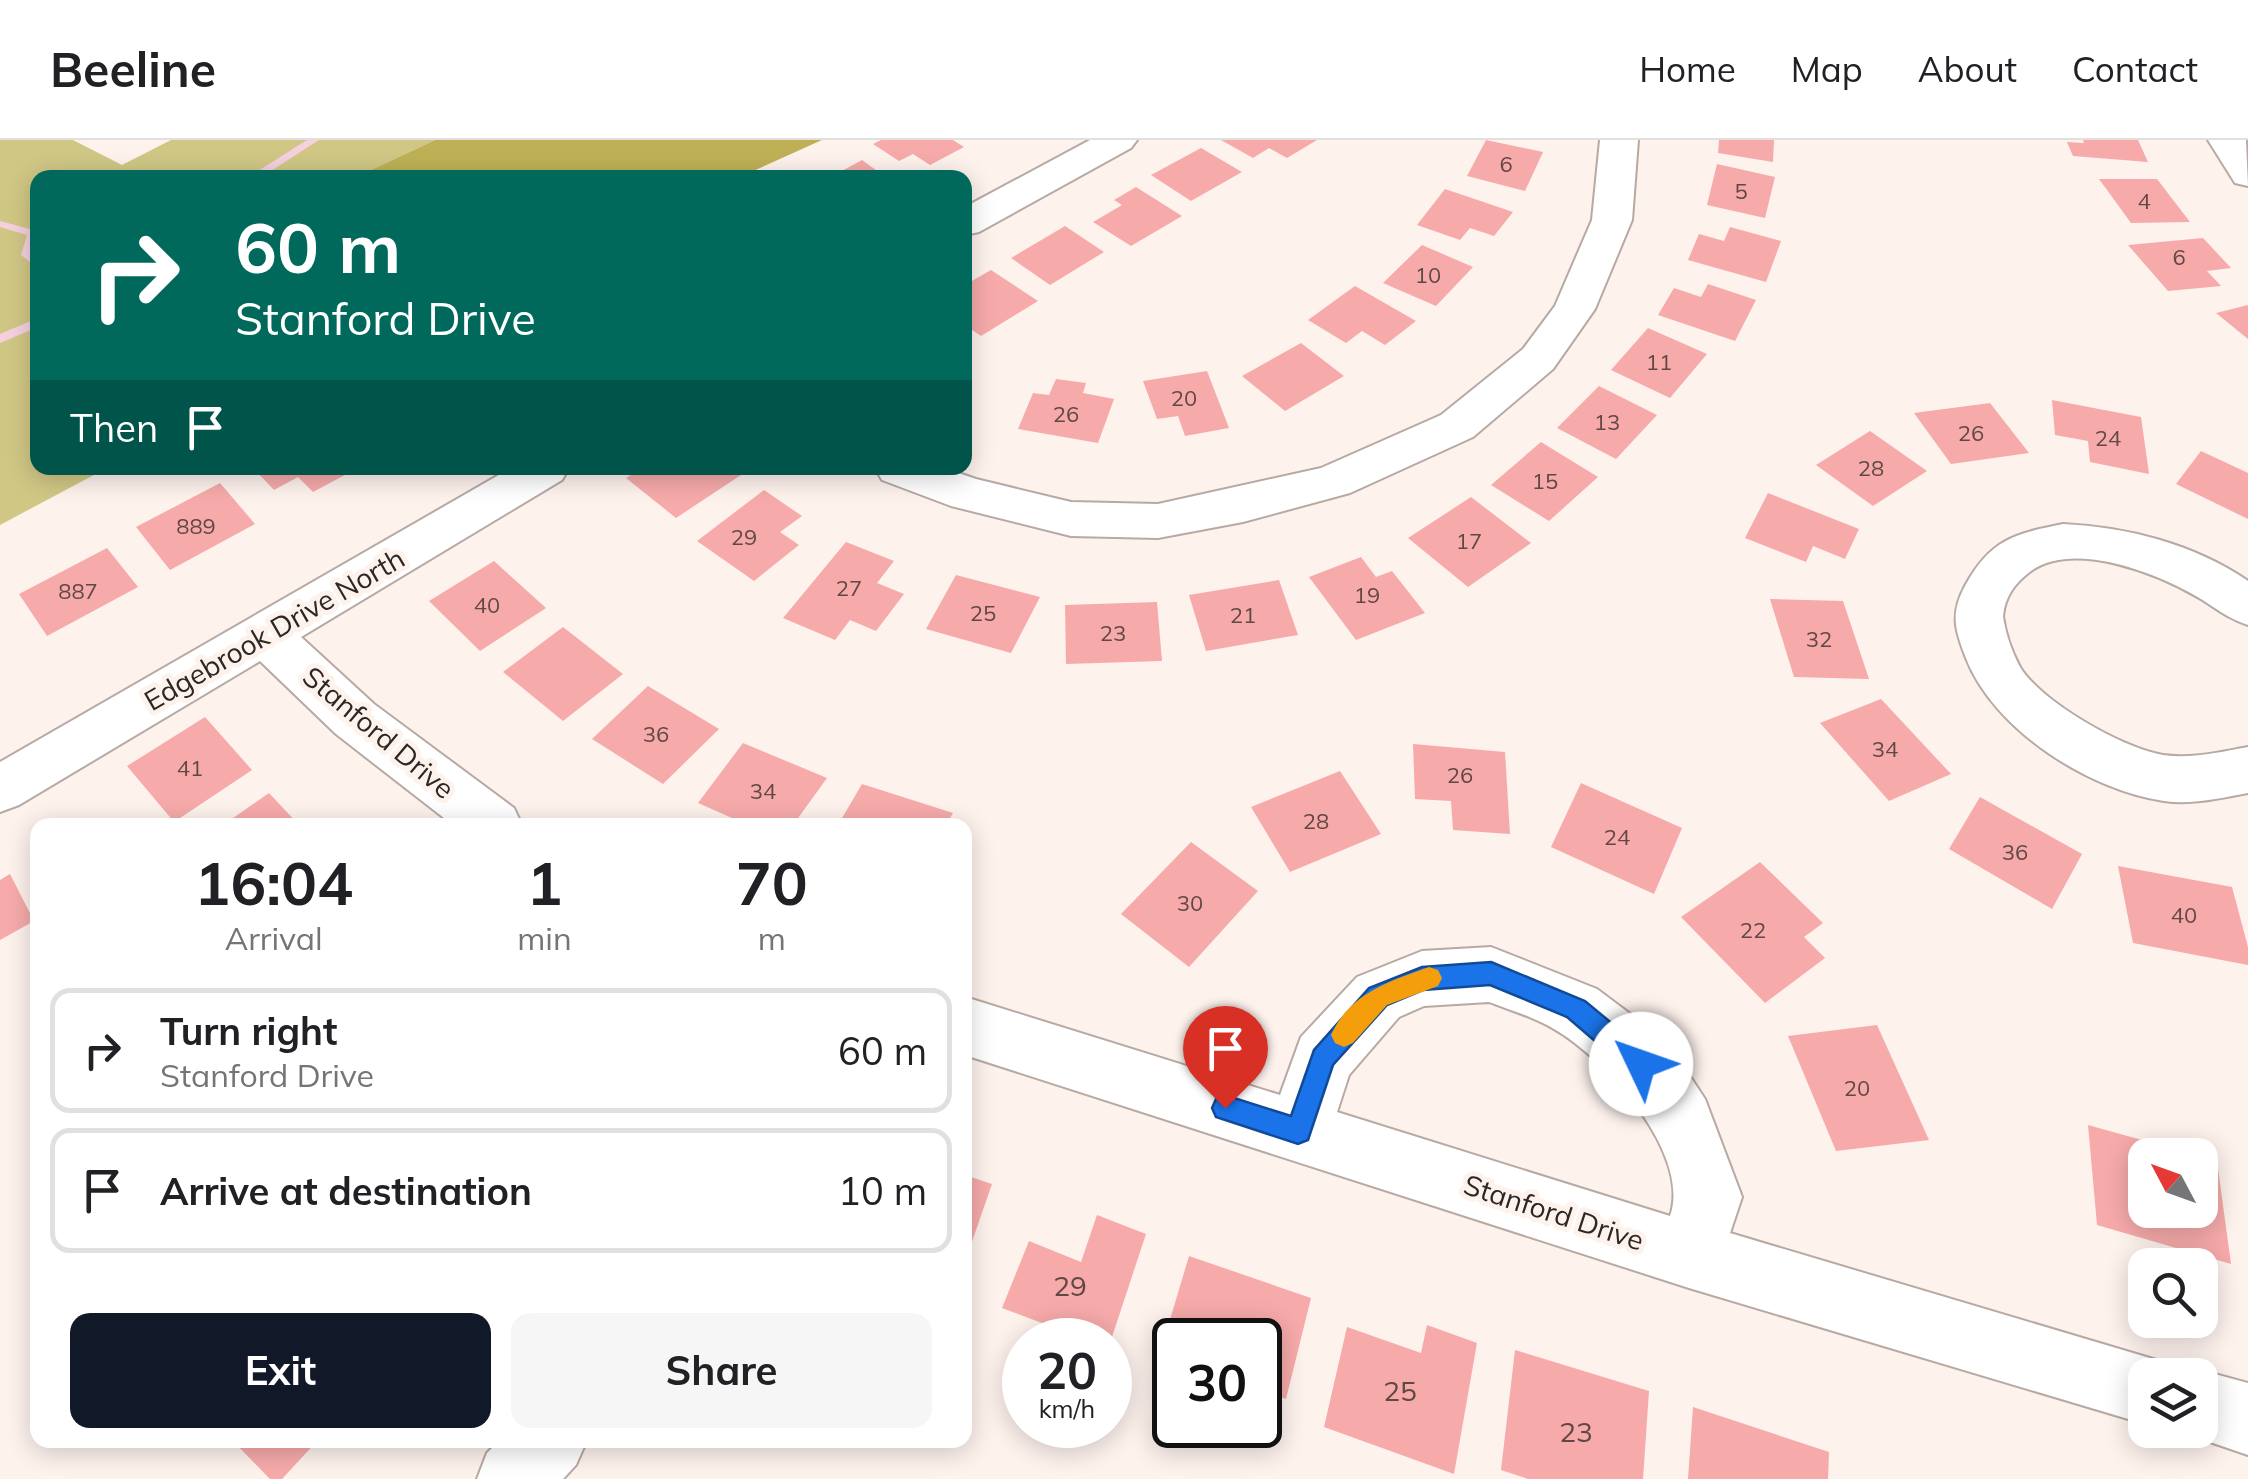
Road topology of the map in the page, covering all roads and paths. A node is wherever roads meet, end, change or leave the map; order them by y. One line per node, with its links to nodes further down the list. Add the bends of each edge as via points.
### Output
1 (1118, 140): 5 (street)
2 (1619, 140): 7 (street, via 1612,220 1574,309 1538,359 1458,426 1334,481 1158,520 1070,519)
3 (2227, 140): 4 (street)
4 (2248, 175)
5 (972, 219)
6 (534, 475): 9 (street, Edgebrook Drive North)
7 (916, 475)
8 (2248, 606): 10 (street, via 2184,569 2085,539 2023,549 2001,565 1980,604 1978,629 2002,682 2065,736 2150,775 2196,779)
9 (266, 635): 11 (street, Edgebrook Drive North); 12 (street, Stanford Drive, via 355,719)
10 (2248, 770)
11 (0, 789)
12 (485, 818)
13 (972, 1028): 14 (street, Stanford Drive)
14 (1298, 1131): 15 (street, Stanford Drive); 15 (street, via 1323,1058 1378,996 1422,979 1491,974 1576,1009 1656,1079 1683,1121 1709,1196)
15 (1688, 1256): 16 (street, Stanford Drive)
16 (2128, 1384)
17 (2218, 1410): 18 (street)
18 (2248, 1419)
19 (543, 1448): 20 (street)
20 (513, 1479)

